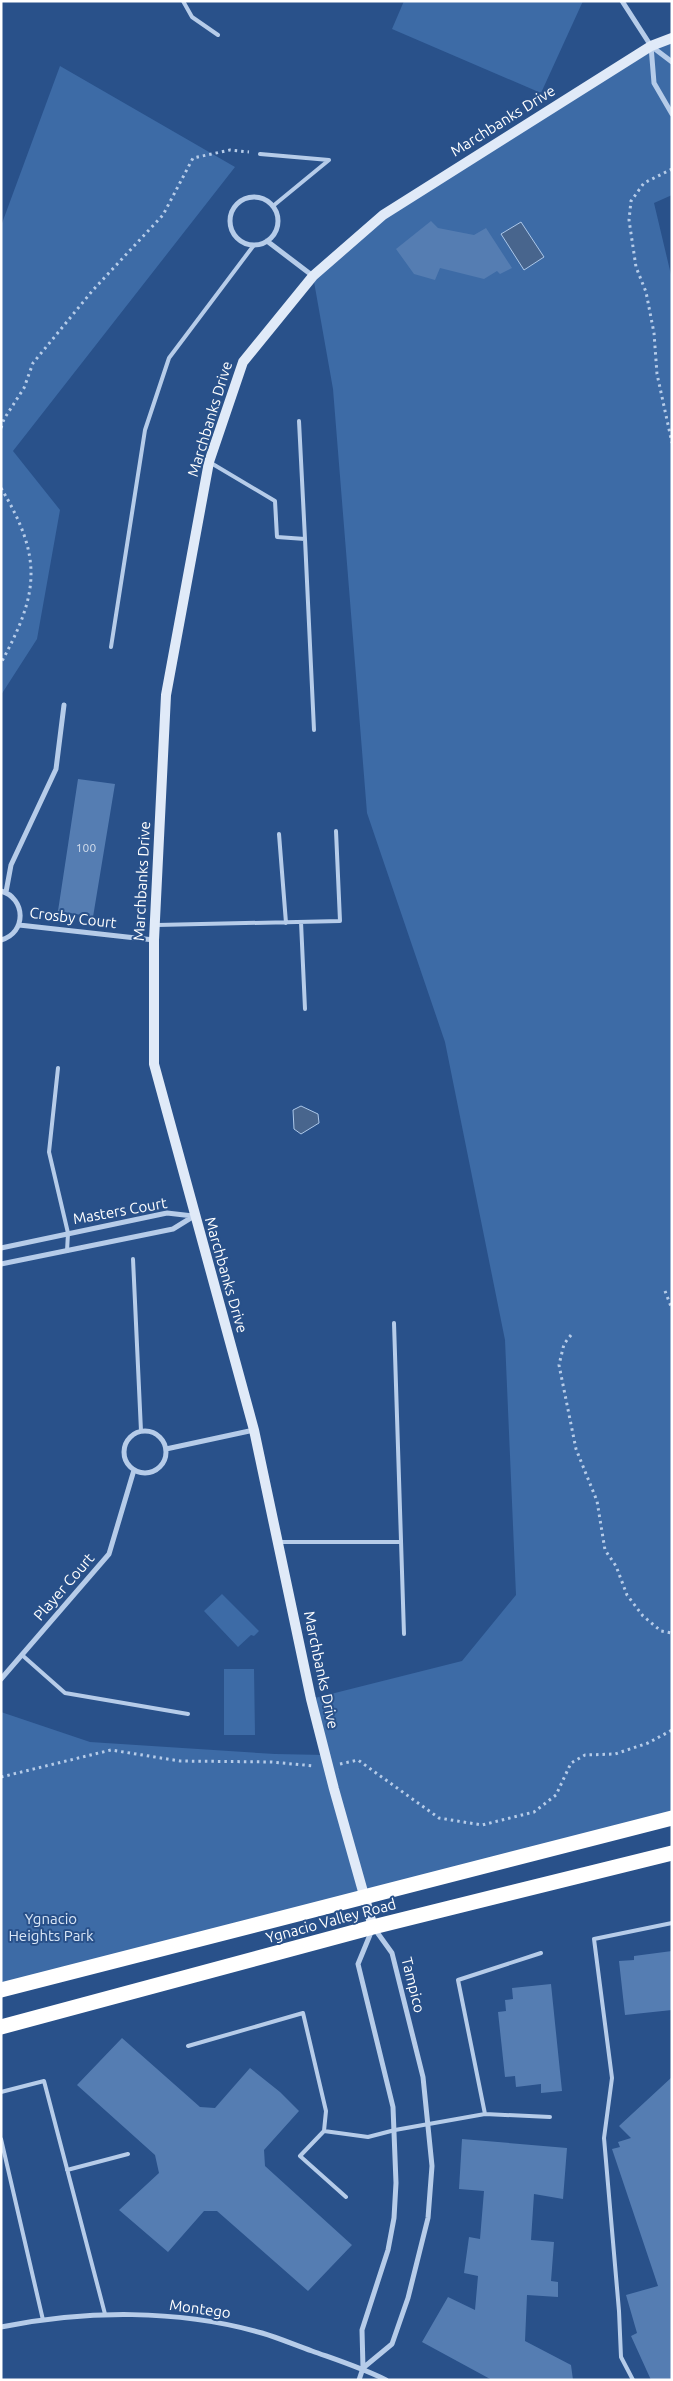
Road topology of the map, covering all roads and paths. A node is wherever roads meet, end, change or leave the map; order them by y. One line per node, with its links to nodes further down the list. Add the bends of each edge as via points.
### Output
1 (183, 1): 3 (lane, via 192,17)
2 (622, 1): 5 (street)
3 (218, 35)
4 (672, 38): 5 (street, Marchbanks Drive)
5 (651, 46): 6 (street); 7 (street, via 654,83); 13 (street, Marchbanks Drive, via 383,215)
6 (672, 62)
7 (672, 114)
8 (260, 154): 10 (lane, via 329,160); 15 (path, via 230,150 193,158 163,215 93,290 33,363 24,388)
9 (672, 168): 16 (path, via 644,183 630,201 629,220 636,267 646,292 654,333 658,374)
10 (273, 206): 11 (street, via 277,213 277,228); 12 (street, via 252,197 239,202 232,213 235,235)
11 (267, 241): 12 (street); 13 (street)
12 (254, 245): 20 (lane, via 169,358 145,430)
13 (313, 276): 17 (street, Marchbanks Drive, via 243,362)
14 (299, 421): 19 (lane)
15 (1, 428)
16 (672, 443)
17 (209, 462): 19 (lane, via 275,501 278,537); 30 (street, Marchbanks Drive, via 166,695)
18 (1, 488): 21 (path, via 26,537 32,563 31,589 23,621)
19 (305, 539): 23 (lane)
20 (111, 647)
21 (1, 663)
22 (64, 705): 26 (street, via 56,769 11,865)
23 (314, 730)
24 (336, 831): 28 (lane, via 340,921)
25 (279, 834): 27 (lane)
26 (4, 892): 29 (street, Crosby Court, via 17,902)
27 (286, 922): 28 (lane); 30 (lane)
28 (302, 922): 33 (lane)
29 (19, 925): 31 (street, Crosby Court, via 11,935); 32 (street, Crosby Court)
30 (154, 925): 32 (street, Marchbanks Drive)
31 (1, 940)
32 (154, 940): 35 (street, Marchbanks Drive, via 154,1064)
33 (306, 1009)
34 (58, 1068): 36 (lane, via 49,1152)
35 (194, 1216): 36 (street, Masters Court, via 168,1213); 38 (street, Masters Court, via 173,1229); 45 (street, Marchbanks Drive)
36 (68, 1233): 37 (street, Masters Court); 38 (lane)
37 (1, 1248)
38 (67, 1251): 40 (street, Masters Court)
39 (133, 1258): 46 (lane)
40 (1, 1264)
41 (665, 1291): 42 (path)
42 (672, 1309)
43 (394, 1324): 50 (lane)
44 (571, 1335): 51 (path, via 564,1344 559,1365 576,1449 598,1501 605,1550 616,1566 627,1595 643,1616 661,1631)
45 (254, 1430): 47 (street); 49 (street, Marchbanks Drive)
46 (140, 1431): 47 (street, via 154,1433 164,1442); 48 (street, via 129,1437 124,1448 125,1461)
47 (166, 1449): 48 (street, via 163,1462 154,1471 140,1473)
48 (134, 1470): 53 (street, Player Court, via 108,1554)
49 (279, 1542): 50 (lane); 57 (street, Marchbanks Drive)
50 (401, 1542): 52 (lane)
51 (672, 1633)
52 (404, 1634)
53 (22, 1655): 54 (street, Player Court); 55 (lane, via 65,1694)
54 (1, 1679)
55 (188, 1714)
56 (672, 1730): 57 (path, via 648,1743 615,1754 585,1755 571,1763 556,1795 534,1812 482,1825 440,1818 358,1760)
57 (328, 1767): 58 (path, via 272,1762 180,1761 111,1750); 61 (street, Marchbanks Drive)
58 (1, 1777)
59 (672, 1818): 61 (highway, Ygnacio Valley Road)
60 (672, 1853): 63 (highway, Ygnacio Valley Road)
61 (364, 1896): 63 (street, Marchbanks Drive); 65 (highway, Ygnacio Valley Road)
62 (672, 1923): 84 (lane, via 594,1939 612,2078 604,2138 621,2357)
63 (373, 1927): 66 (highway, Ygnacio Valley Road); 71 (street, Tampico, via 392,1953 423,2076); 72 (street, via 358,1964 393,2107)
64 (541, 1953): 69 (lane, via 458,1980)
65 (1, 1990)
66 (1, 2027)
67 (188, 2046): 73 (lane, via 303,2014 326,2111)
68 (1, 2092): 76 (lane, via 44,2081)
69 (486, 2114): 70 (lane); 71 (lane)
70 (550, 2117)
71 (429, 2125): 72 (lane); 81 (street, Tampico, via 432,2166 428,2218 420,2258 392,2344)
72 (395, 2130): 73 (lane, via 368,2137); 81 (street, via 394,2218 379,2282 362,2330)
73 (324, 2131): 77 (lane, via 300,2156)
74 (1, 2139): 79 (lane)
75 (128, 2154): 76 (lane)
76 (68, 2170): 78 (lane)
77 (346, 2197)
78 (105, 2314): 79 (street, Montego); 81 (street, Montego, via 216,2323 261,2333)
79 (43, 2320): 80 (street, Montego)
80 (1, 2328)
81 (363, 2368): 82 (street); 83 (street, Montego)
82 (359, 2380)
83 (386, 2380)
84 (633, 2380)

